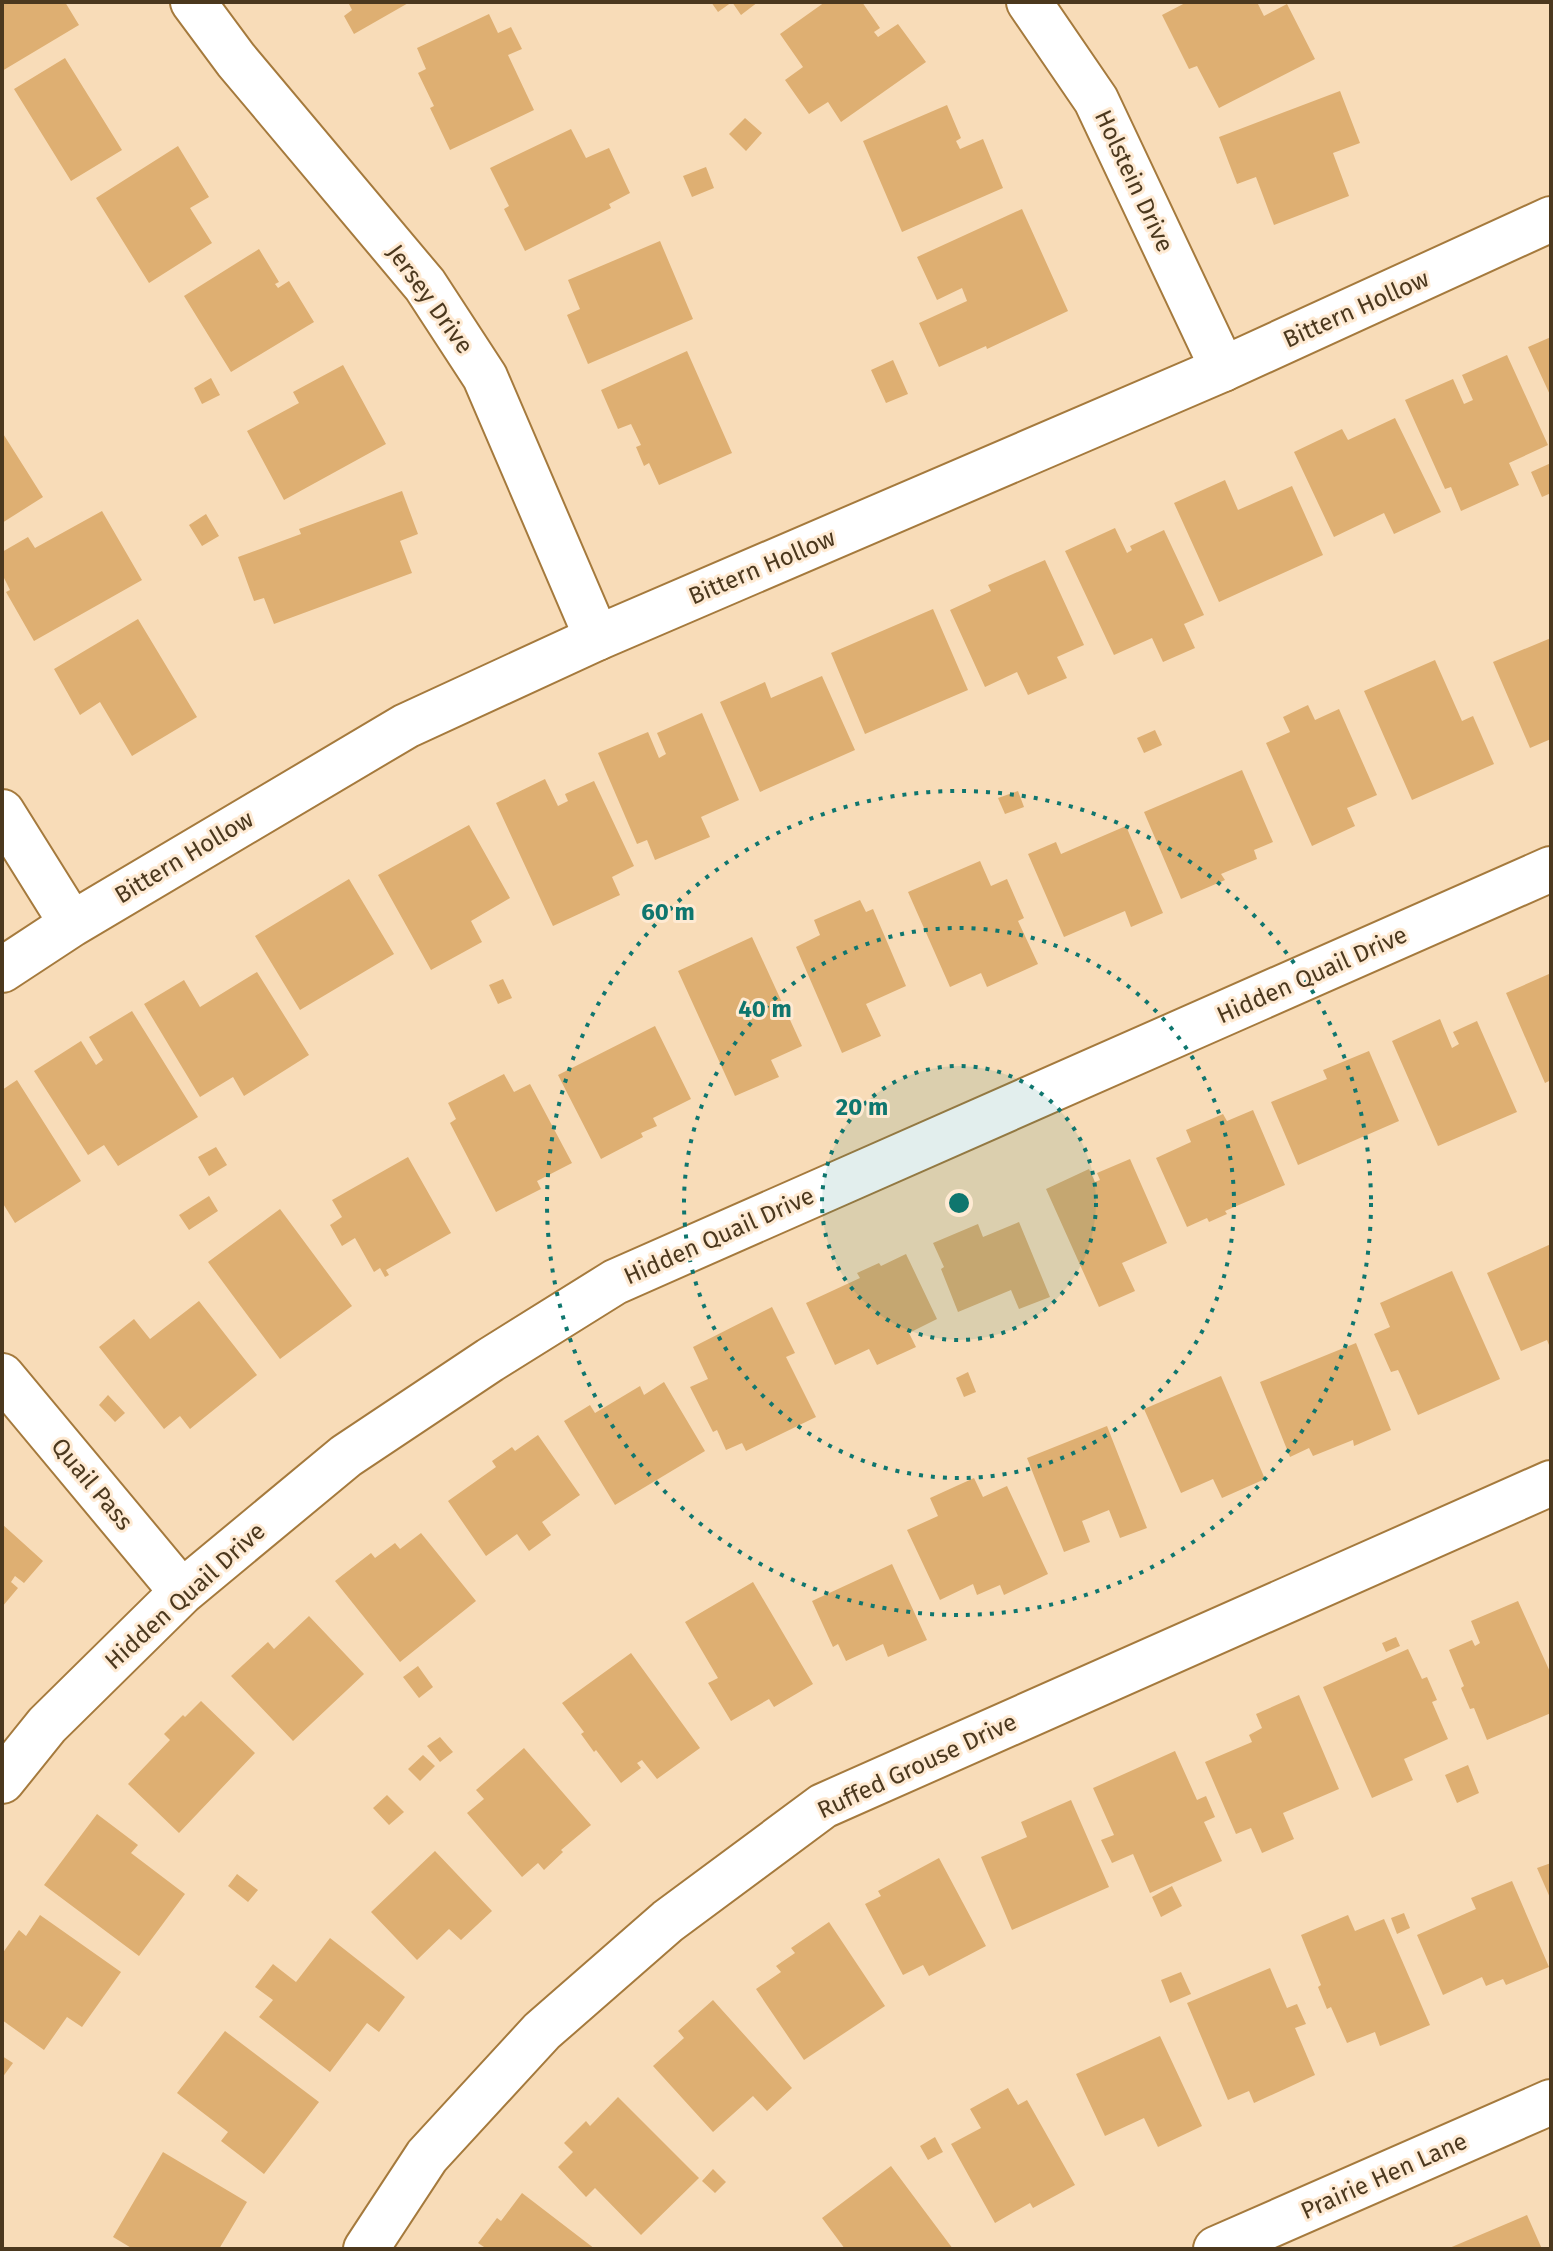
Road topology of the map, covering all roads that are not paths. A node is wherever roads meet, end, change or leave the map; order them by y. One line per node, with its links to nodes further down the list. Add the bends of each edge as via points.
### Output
1 (193, 2): 5 (street, Jersey Drive, via 425,285 485,377)
2 (1029, 2): 4 (street, Holstein Drive, via 1096,100)
3 (1551, 219): 4 (street, Bittern Hollow)
4 (1223, 369): 5 (street, Bittern Hollow)
5 (597, 638): 8 (street, Bittern Hollow, via 406,726)
6 (2, 812): 8 (street)
7 (1551, 869): 12 (street, Hidden Quail Drive, via 615,1282 346,1456)
8 (72, 924): 9 (street, Bittern Hollow)
9 (2, 970)
10 (2, 1376): 12 (street, Quail Pass)
11 (1551, 1483): 15 (street, Ruffed Grouse Drive, via 823,1806 668,1921 542,2031 427,2156)
12 (182, 1592): 13 (street, Hidden Quail Drive, via 47,1725)
13 (2, 1781)
14 (1551, 2102): 16 (street, Prairie Hen Lane)
15 (366, 2249)
16 (1216, 2249)

